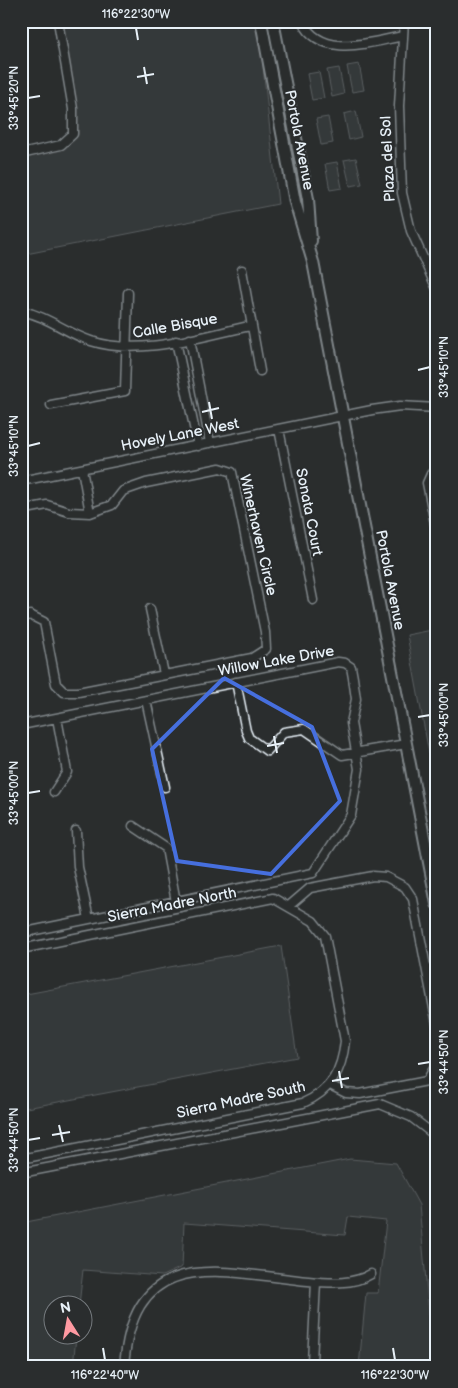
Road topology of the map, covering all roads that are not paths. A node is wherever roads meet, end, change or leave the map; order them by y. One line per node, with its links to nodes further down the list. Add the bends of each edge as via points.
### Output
1 (58, 21): 9 (street, via 73,110 73,134 61,145)
2 (261, 21): 10 (main road, Portola Avenue, via 295,202)
3 (267, 21): 8 (main road, via 277,65)
4 (274, 21): 8 (main road, Portola Avenue)
5 (302, 21): 7 (street, via 322,41 340,46)
6 (404, 21): 7 (street, Plaza del Sol)
7 (403, 36): 12 (street, Plaza del Sol, via 399,106 402,193 411,231)
8 (283, 73): 10 (main road, Portola Avenue, via 308,199)
9 (21, 154)
10 (313, 262): 24 (main road, Portola Avenue)
11 (242, 270): 15 (street)
12 (437, 289)
13 (128, 293): 18 (street)
14 (21, 311): 18 (street, Calle Bisque, via 39,314 90,341)
15 (250, 326): 16 (street, Calle Bisque); 19 (street)
16 (190, 339): 17 (street, Calle Bisque); 20 (street)
17 (176, 341): 18 (street, Calle Bisque); 21 (street)
18 (128, 349): 22 (street, via 124,391)
19 (260, 371)
20 (197, 374): 21 (street); 26 (street)
21 (184, 377): 27 (street)
22 (51, 405)
23 (437, 408): 24 (street, Hovely Lane West, via 400,406)
24 (344, 416): 25 (street, Hovely Lane West); 42 (main road, Portola Avenue)
25 (279, 430): 26 (street, Hovely Lane West); 34 (street, Sonata Court)
26 (210, 443): 27 (street, Hovely Lane West)
27 (198, 446): 28 (street, Hovely Lane West)
28 (82, 469): 30 (street, Hovely Lane West); 32 (street)
29 (434, 472): 33 (street, via 427,483)
30 (21, 481)
31 (21, 510): 32 (street, via 47,505 68,512)
32 (90, 513): 37 (street, Winerhaven Circle, via 112,505 123,491 146,483 220,468 232,472 266,649 252,658)
33 (437, 534)
34 (313, 600)
35 (150, 609): 37 (street)
36 (21, 617): 37 (street, via 30,616 44,622 56,684 64,692)
37 (164, 674)
38 (236, 682): 39 (street, Willow Lake Drive); 43 (street, via 246,732 267,751 284,732 304,729 342,755); 43 (street, Willow Lake Drive, via 345,663 351,667 354,678 356,699 350,723)
39 (146, 700): 40 (street, Willow Lake Drive); 44 (street)
40 (57, 718): 41 (street, Willow Lake Drive); 45 (street, via 67,772)
41 (21, 725)
42 (406, 744): 43 (street); 49 (main road, Portola Avenue)
43 (356, 754): 48 (street, Willow Lake Drive, via 359,768 351,815 313,873)
44 (165, 787)
45 (54, 792)
46 (133, 826): 48 (street, via 166,848)
47 (76, 830): 51 (street, via 78,867)
48 (176, 902): 51 (street, Willow Lake Drive)
49 (437, 904)
50 (290, 906): 52 (street, Sierra Madre North); 54 (street, Sierra Madre North, via 273,898); 55 (street, via 310,888 373,876 386,877 405,887 413,899)
51 (89, 919): 53 (street, Willow Lake Drive)
52 (321, 928): 57 (street, Sierra Madre South, via 326,936 345,1041 343,1058)
53 (21, 932)
54 (21, 949)
55 (437, 1024)
56 (437, 1063): 57 (street, via 427,1081 360,1094 346,1093)
57 (330, 1085): 59 (street, Sierra Madre South, via 320,1096 303,1103)
58 (437, 1137): 60 (street, via 411,1117 380,1104)
59 (21, 1159)
60 (21, 1173)
61 (371, 1274): 62 (street, via 352,1282)
62 (316, 1282): 63 (street, via 203,1271 180,1274 160,1284 144,1299 126,1339); 64 (street, via 312,1362)
63 (124, 1367)
64 (307, 1367)

